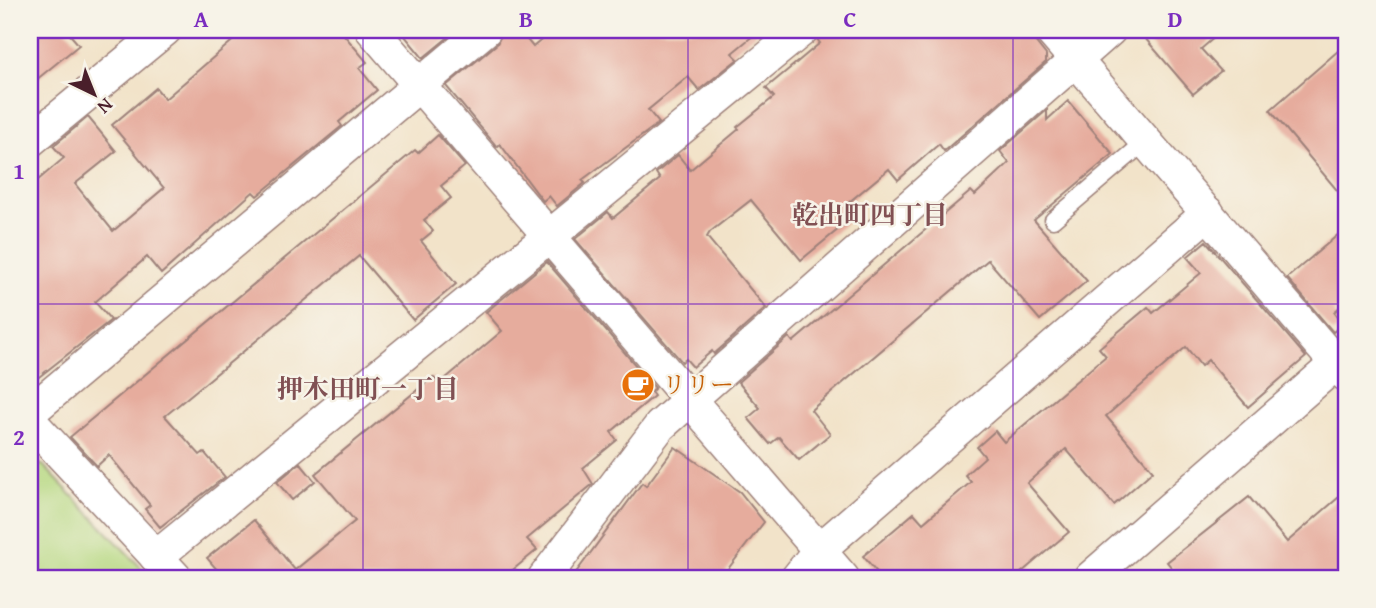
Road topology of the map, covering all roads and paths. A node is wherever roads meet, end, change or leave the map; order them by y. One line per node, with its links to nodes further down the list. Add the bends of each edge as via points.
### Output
1 (165, 30): 9 (street)
2 (372, 30): 8 (street)
3 (485, 30): 8 (street)
4 (802, 30): 13 (street)
5 (1050, 30): 7 (street)
6 (1110, 30): 7 (street)
7 (1076, 60): 10 (street); 15 (street)
8 (420, 85): 13 (street); 16 (street)
9 (30, 141)
10 (1146, 141): 11 (street); 12 (lane)
11 (1208, 214): 14 (street); 18 (street)
12 (1053, 220)
13 (549, 236): 15 (street); 19 (street)
14 (1343, 364): 23 (street)
15 (689, 400): 18 (street); 20 (street, via 660,426)
16 (30, 412)
17 (30, 421): 19 (street)
18 (819, 550): 21 (street); 22 (street)
19 (166, 568)
20 (544, 578)
21 (797, 578)
22 (843, 578)
23 (1090, 578)

